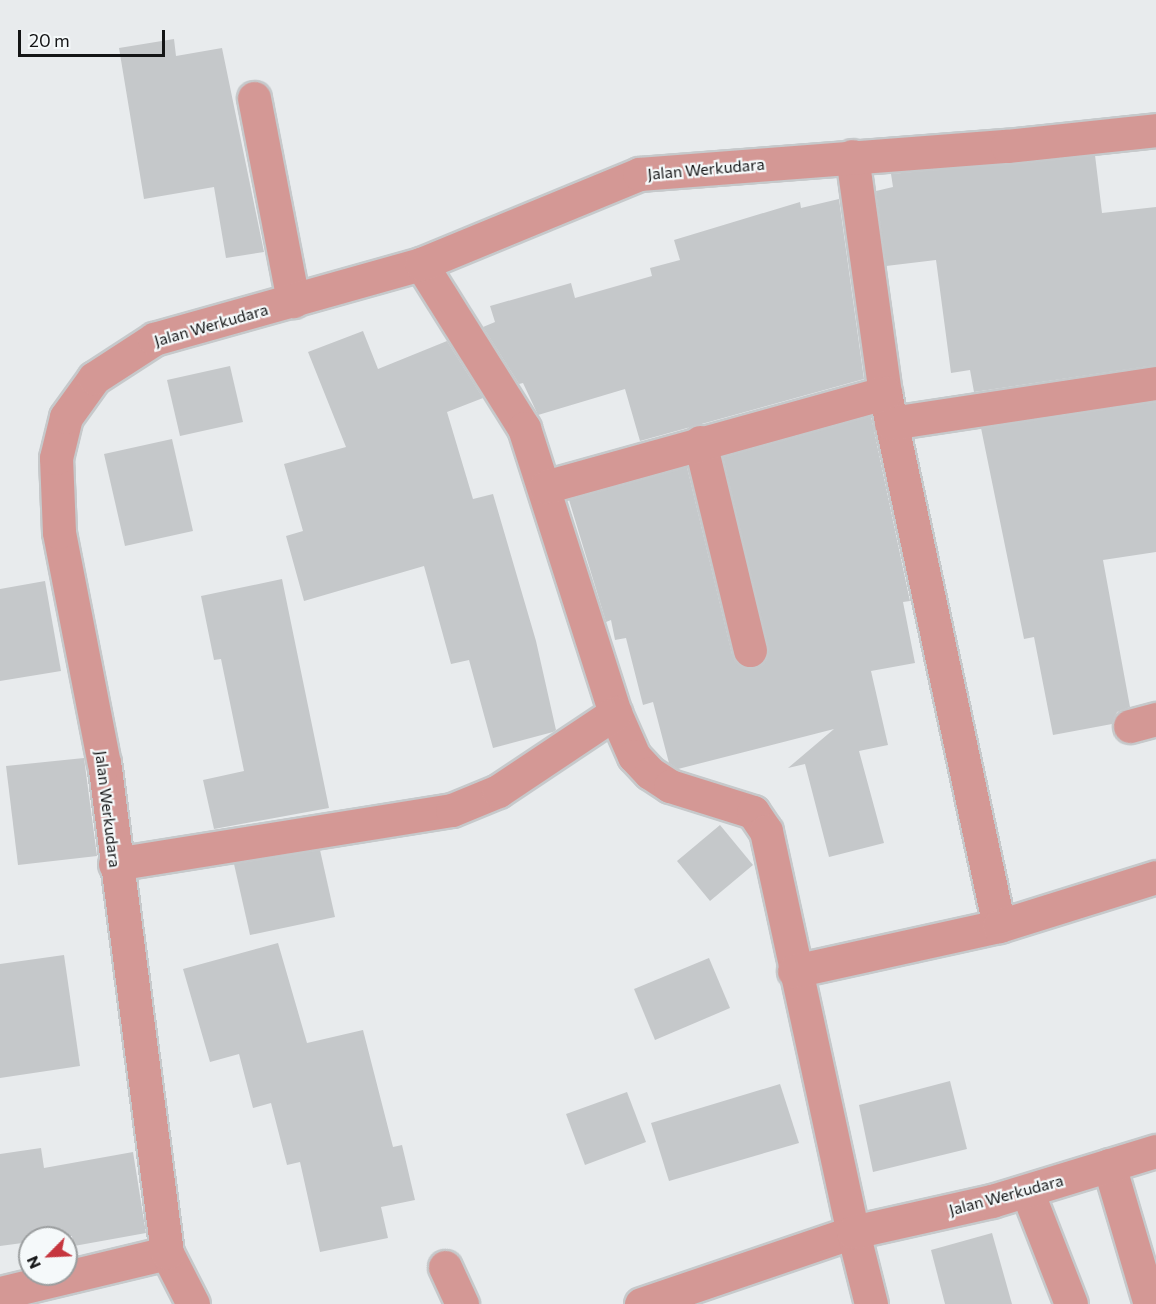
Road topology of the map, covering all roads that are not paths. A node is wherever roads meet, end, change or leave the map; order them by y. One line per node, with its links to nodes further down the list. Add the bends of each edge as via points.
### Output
1 (254, 98): 5 (street)
2 (1156, 130): 3 (street, Jalan Werkudara)
3 (852, 156): 4 (street, Jalan Werkudara, via 639,174); 7 (street)
4 (421, 264): 5 (street, Jalan Werkudara); 9 (street, via 524,428)
5 (293, 301): 12 (street, Jalan Werkudara, via 154,339 94,378 66,417 56,458 59,532 104,764)
6 (1156, 383): 7 (street)
7 (888, 408): 8 (street); 14 (street)
8 (700, 442): 9 (street); 10 (street)
9 (546, 487): 11 (street)
10 (750, 650)
11 (615, 713): 12 (street, via 498,791 452,810); 15 (street, via 634,756 650,773 670,786 753,812 766,831)
12 (115, 864): 20 (street, Jalan Werkudara)
13 (1156, 877): 14 (street)
14 (999, 926): 15 (street)
15 (794, 972): 19 (street)
16 (1156, 1151): 17 (street, Jalan Werkudara)
17 (1109, 1165): 18 (street, Jalan Werkudara); 28 (street)
18 (1027, 1191): 19 (street, Jalan Werkudara); 27 (street)
19 (853, 1232): 25 (street, Jalan Werkudara); 26 (street)
20 (167, 1253): 22 (street); 23 (street, Jalan Werkudara)
21 (445, 1267): 24 (street)
22 (0, 1293)
23 (193, 1304)
24 (462, 1304)
25 (641, 1304)
26 (871, 1304)
27 (1071, 1304)
28 (1150, 1304)

